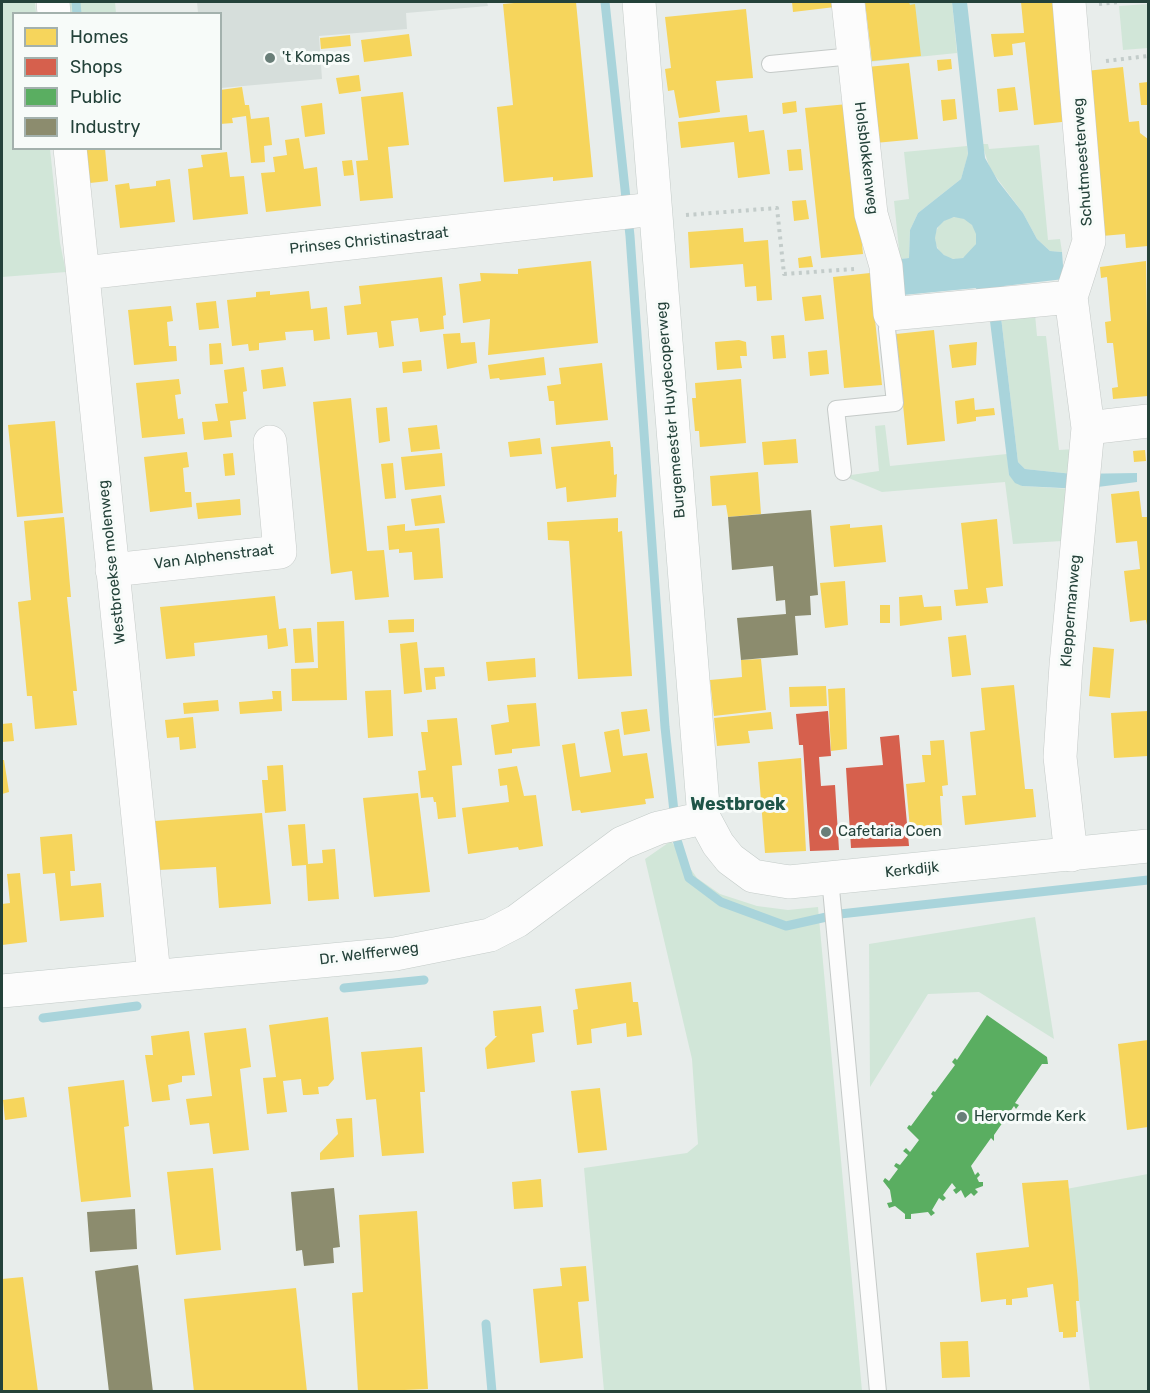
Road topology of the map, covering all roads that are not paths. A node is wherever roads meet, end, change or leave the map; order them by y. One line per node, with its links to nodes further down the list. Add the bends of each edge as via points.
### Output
1 (639, 2): 7 (street, Burgemeester Huydecoperweg)
2 (848, 2): 4 (street, Holsblokkenweg)
3 (1069, 2): 9 (street, Schutmeesterweg, via 1089,241)
4 (853, 56): 5 (lane); 10 (street, Holsblokkenweg, via 871,214 886,266)
5 (770, 64)
6 (70, 150): 8 (street, Westbroekse molenweg)
7 (655, 220): 8 (street, Prinses Christinastraat); 16 (street, Burgemeester Huydecoperweg)
8 (84, 273): 15 (street, Westbroekse molenweg)
9 (1071, 297): 10 (street); 12 (street, Schutmeesterweg)
10 (890, 314): 14 (lane, Holsblokkenweg, via 887,329 895,403 836,409)
11 (1149, 421): 12 (street)
12 (1089, 428): 18 (street, Kleppermanweg, via 1060,757)
13 (270, 442): 15 (street, Van Alphenstraat, via 280,552)
14 (843, 471)
15 (112, 570): 20 (street, Westbroekse molenweg)
16 (688, 822): 19 (street, Kerkdijk, via 753,876 789,882); 20 (street, Dr. Welfferweg, via 622,843 517,921 490,935 395,954)
17 (1149, 846): 18 (street, Kerkdijk)
18 (1071, 855): 19 (street, Kerkdijk)
19 (830, 878): 22 (lane)
20 (154, 975): 21 (street, Dr. Welfferweg)
21 (2, 991)
22 (878, 1392)

